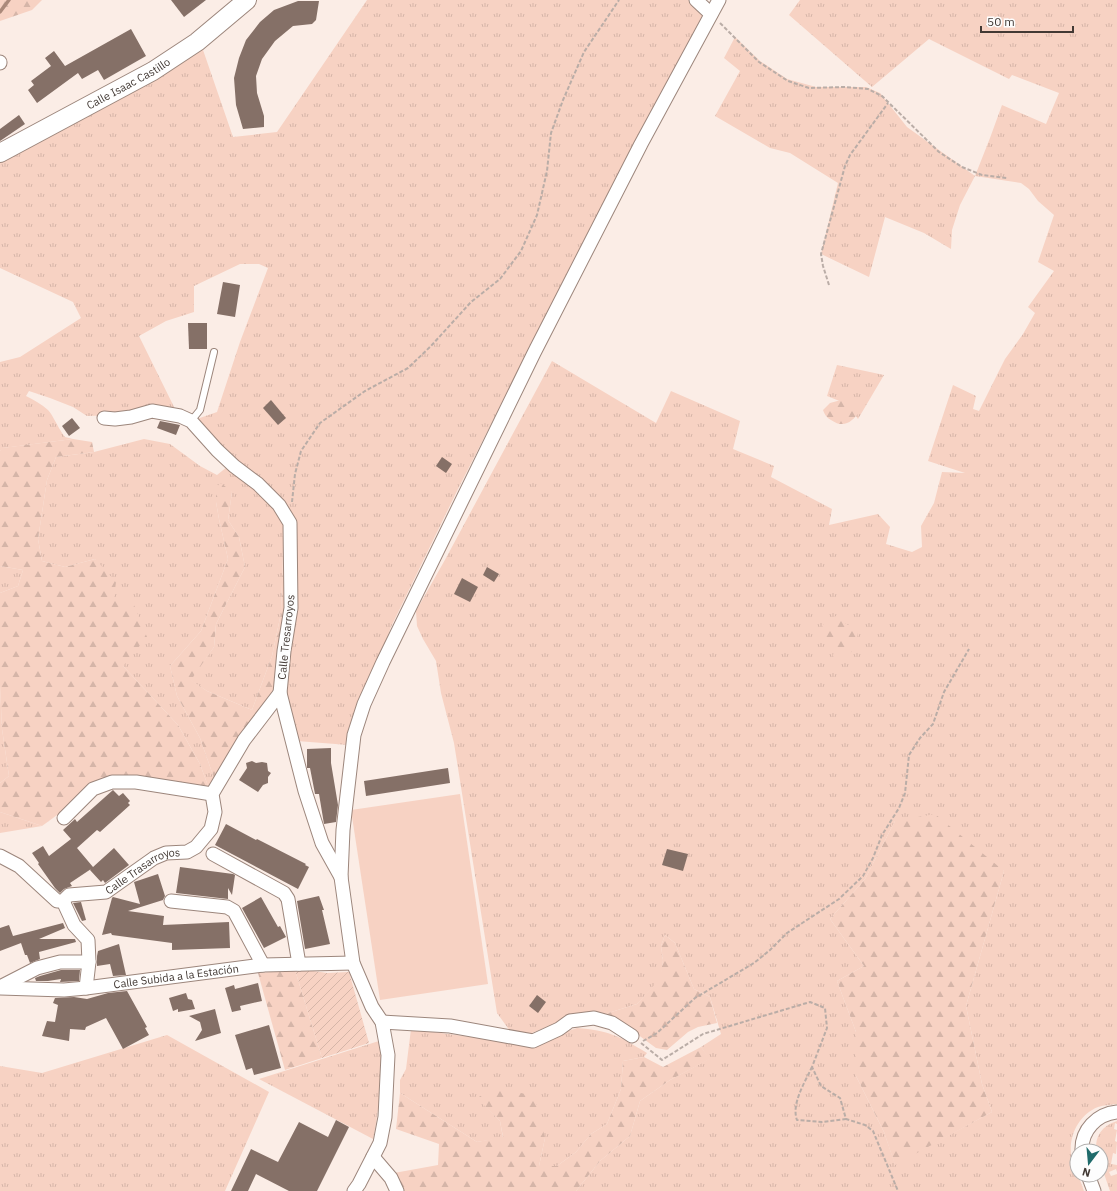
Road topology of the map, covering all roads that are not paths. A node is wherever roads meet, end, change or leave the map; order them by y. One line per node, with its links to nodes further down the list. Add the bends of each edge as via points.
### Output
1 (247, 0): 5 (street, Calle Isaac Castillo, via 197,42 153,71)
2 (696, 0): 4 (street)
3 (719, 0): 4 (street)
4 (711, 14): 14 (street, via 534,353 364,704 354,735 342,830)
5 (0, 153)
6 (214, 352): 8 (lane, via 200,410)
7 (104, 418): 8 (street, via 131,417 152,412 180,416)
8 (191, 421): 9 (street, Calle Tresarroyos, via 217,450 279,505 290,523 291,608)
9 (280, 692): 10 (street, via 244,740); 14 (street, Calle Tresarroyos, via 312,813 322,843)
10 (212, 794): 11 (street, via 136,782 112,782 93,789); 15 (street, Calle Trasarroyos, via 215,812 210,829 196,847 186,852 166,853 154,858 106,892 69,895)
11 (64, 818)
12 (213, 854): 19 (street, via 284,893 288,899)
13 (0, 856): 15 (street, via 19,866 57,901)
14 (341, 877): 18 (street)
15 (63, 901): 17 (street, via 74,925 88,940)
16 (171, 901): 20 (street, via 228,907 234,911)
17 (89, 962): 21 (street, via 60,962 37,968); 22 (street)
18 (353, 963): 19 (street, Calle Subida a la Estación); 23 (street, via 372,1007)
19 (299, 964): 20 (street, Calle Subida a la Estación)
20 (263, 965): 22 (street, Calle Subida a la Estación)
21 (0, 988): 22 (street, Calle Subida a la Estación)
22 (86, 988)
23 (382, 1022): 24 (street, via 450,1026 533,1041 570,1021 594,1018 612,1023); 27 (street, via 388,1055 385,1117 380,1144)
24 (632, 1036)
25 (1117, 1112): 26 (street, via 1110,1112 1089,1126)
26 (1082, 1143)
27 (373, 1157): 28 (street); 29 (street, via 391,1178)
28 (354, 1191)
29 (397, 1191)

